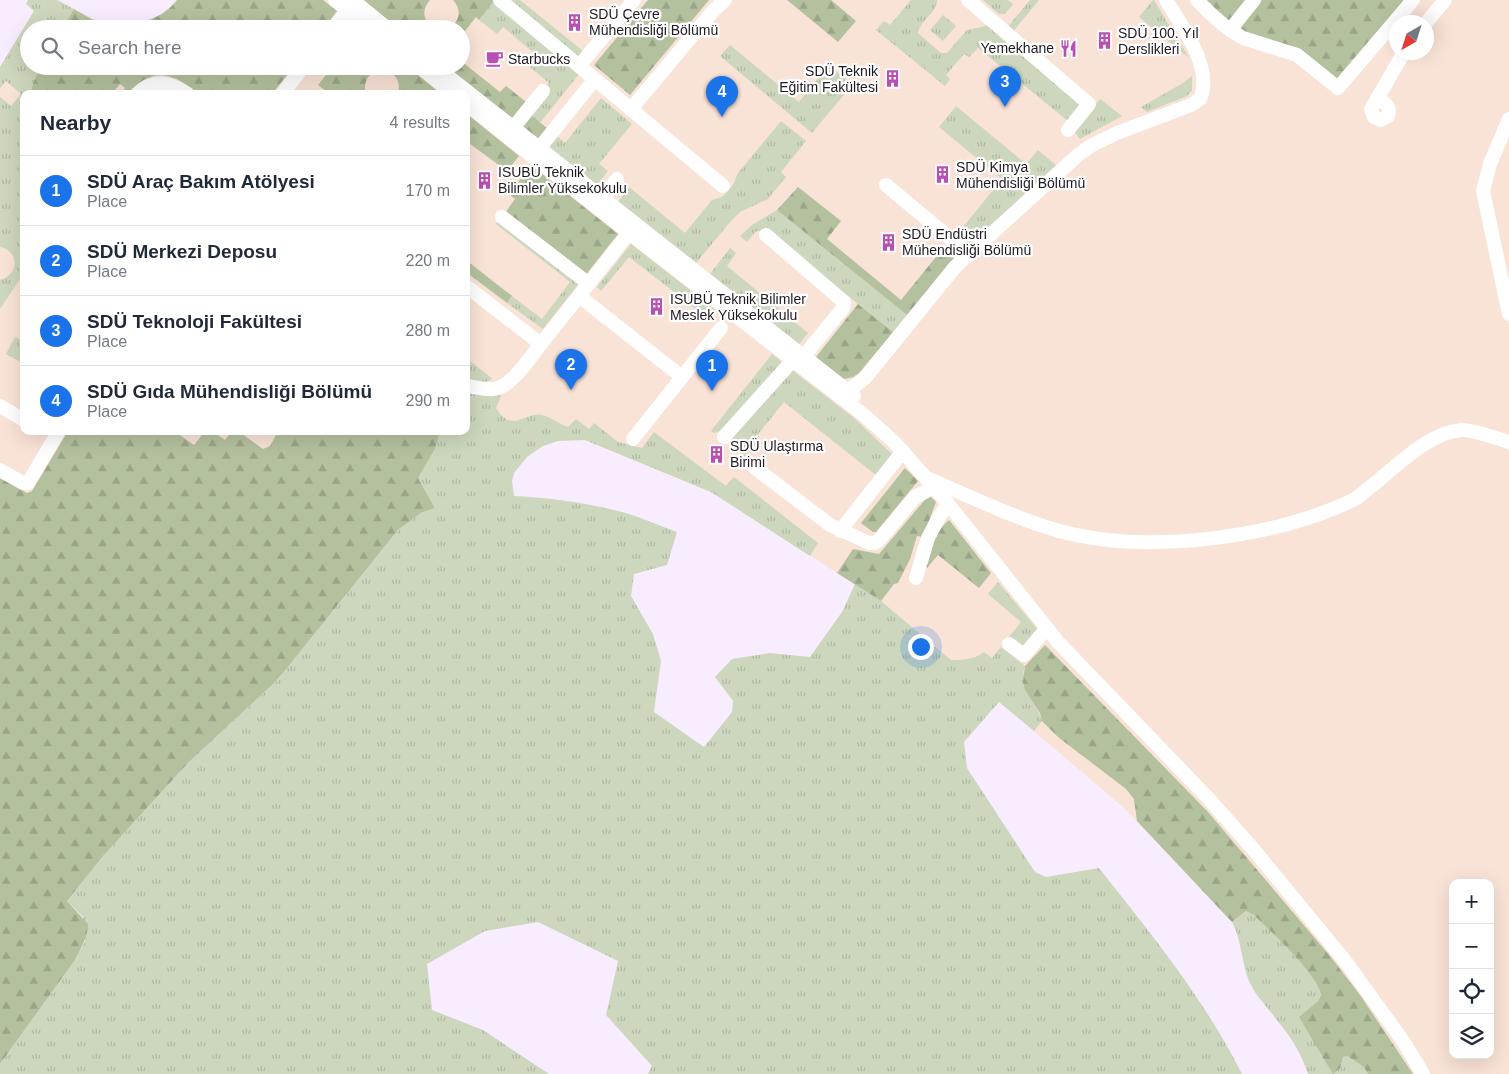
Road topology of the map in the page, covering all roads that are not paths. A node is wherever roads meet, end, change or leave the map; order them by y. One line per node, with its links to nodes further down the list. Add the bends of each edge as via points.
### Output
1 (335, 0): 11 (street)
2 (500, 0): 18 (street)
3 (634, 0): 18 (street)
4 (725, 0): 32 (street)
5 (968, 0): 35 (street, via 1090,104)
6 (1166, 0): 44 (street, via 1200,61 1203,86 1200,99 1117,133 1085,150)
7 (1197, 0): 16 (street)
8 (1254, 0): 16 (street)
9 (1413, 0): 16 (street, via 1338,88 1297,55 1243,38)
10 (1445, 0): 12 (street)
11 (352, 3): 13 (street); 14 (street); 15 (street)
12 (1433, 15)
13 (340, 20)
14 (364, 20)
15 (376, 20)
16 (1230, 30)
17 (1399, 60): 30 (street)
18 (580, 66): 22 (street)
19 (297, 75): 25 (street)
20 (429, 75): 26 (street)
21 (446, 75): 27 (street)
22 (595, 79): 32 (street); 36 (street)
23 (142, 90): 24 (street, via 149,85 164,83)
24 (182, 90)
25 (285, 90)
26 (448, 90)
27 (465, 90)
28 (543, 91): 34 (street)
29 (470, 94): 34 (street)
30 (1377, 98)
31 (470, 107): 36 (street)
32 (631, 109): 39 (street)
33 (1509, 119): 48 (street, via 1490,164 1483,191)
34 (513, 128): 36 (street)
35 (1068, 130)
36 (536, 153): 40 (street); 42 (street)
37 (617, 179): 40 (street)
38 (886, 185): 44 (street)
39 (723, 186)
40 (602, 198): 42 (street)
41 (502, 216): 45 (street)
42 (632, 229): 45 (street); 51 (street)
43 (766, 235): 51 (street, via 844,302 843,308)
44 (968, 255): 54 (street, via 865,378)
45 (589, 284): 47 (street)
46 (470, 289): 50 (street)
47 (579, 296): 50 (street); 52 (street)
48 (1509, 314)
49 (721, 328): 52 (street)
50 (542, 344): 53 (street, via 520,371 501,387)
51 (799, 358): 54 (street); 58 (street)
52 (682, 377): 59 (street)
53 (470, 386)
54 (844, 393): 61 (street, via 863,406)
55 (0, 406): 56 (street)
56 (20, 418)
57 (52, 435): 63 (street, via 28,482 23,483)
58 (724, 437)
59 (633, 439)
60 (1509, 442): 64 (street, via 1462,430 1431,439 1356,498 1309,518 1257,532 1194,541 1126,541 1087,537 1025,520)
61 (902, 452): 64 (street); 66 (street)
62 (754, 467): 66 (street)
63 (0, 470)
64 (930, 482): 65 (street); 66 (street, via 875,543)
65 (948, 504): 67 (street, via 928,538); 68 (street)
66 (840, 531)
67 (916, 578)
68 (1047, 628): 69 (street, via 1024,655); 70 (street, via 1254,850 1346,962)
69 (1009, 644)
70 (1423, 1074)

